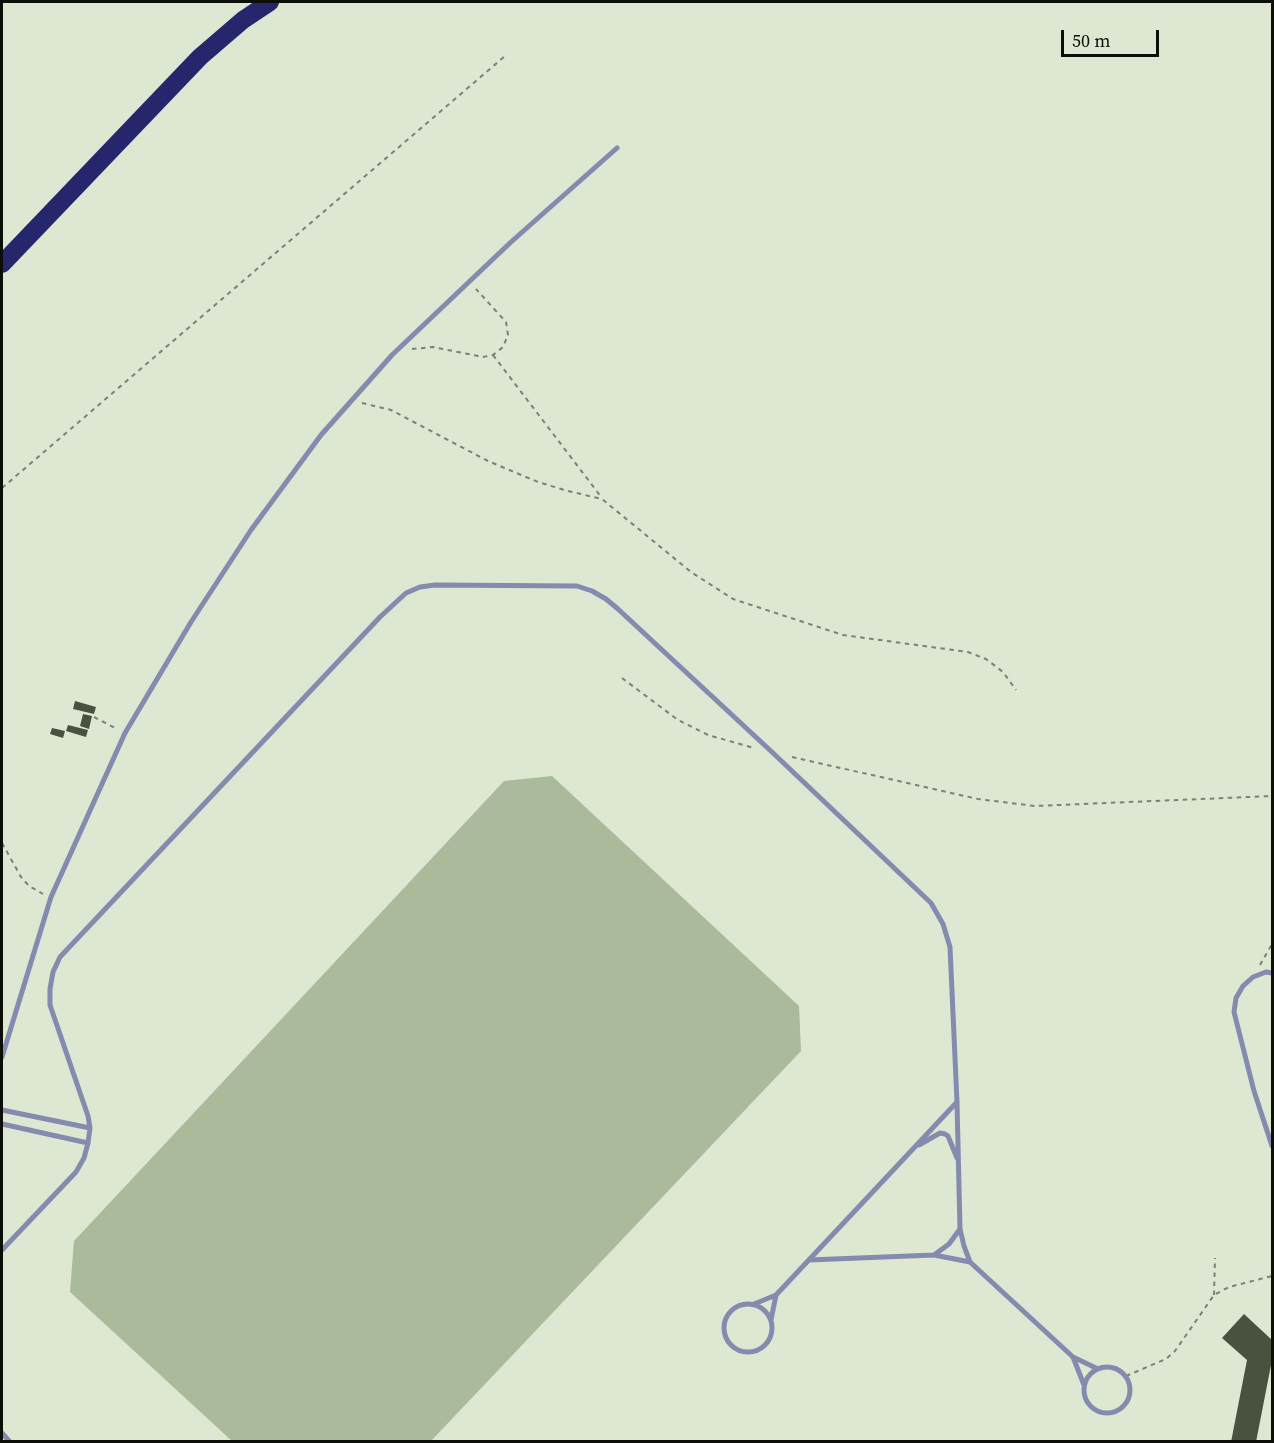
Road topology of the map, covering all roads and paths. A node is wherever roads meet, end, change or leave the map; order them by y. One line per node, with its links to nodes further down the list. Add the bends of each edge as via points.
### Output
1 (270, 2): 4 (highway, via 200,57)
2 (505, 56): 9 (path)
3 (617, 148): 5 (lane)
4 (2, 264)
5 (468, 282): 6 (lane); 7 (path, via 506,322 506,341)
6 (392, 355): 7 (path, via 425,347 483,357); 8 (lane)
7 (493, 355): 10 (path)
8 (350, 401): 10 (path, via 392,410 488,461 538,482); 14 (lane, via 251,530)
9 (2, 488)
10 (602, 499): 12 (path, via 691,572 733,599 843,635 968,652 1003,672)
11 (622, 678): 15 (path, via 678,720 708,735)
12 (1016, 690)
13 (94, 717): 14 (path)
14 (125, 733): 18 (lane)
15 (773, 753): 16 (path, via 978,799 1035,806); 23 (lane, via 931,903 943,924 950,947); 26 (lane, via 618,609 592,591 560,584 453,584 420,587 406,593 60,957 53,972 50,1005)
16 (1272, 796)
17 (2, 843): 18 (path, via 21,877 34,890)
18 (51, 897): 22 (lane)
19 (1272, 944): 21 (path)
20 (1272, 973): 21 (lane)
21 (1253, 977): 28 (lane, via 1239,992 1234,1012)
22 (2, 1057)
23 (957, 1102): 29 (lane); 30 (lane)
24 (2, 1110): 26 (lane)
25 (2, 1124): 27 (lane)
26 (90, 1128): 27 (lane)
27 (88, 1143): 32 (lane, via 76,1173)
28 (1272, 1146)
29 (914, 1148): 30 (lane, via 945,1134); 35 (lane)
30 (959, 1162): 31 (lane)
31 (960, 1229): 33 (lane); 36 (lane)
32 (2, 1250)
33 (934, 1255): 35 (lane); 36 (lane)
34 (1215, 1258): 39 (path)
35 (809, 1260): 38 (lane)
36 (970, 1262): 42 (lane)
37 (1272, 1276): 39 (path)
38 (776, 1295): 40 (lane); 41 (lane)
39 (1214, 1295): 44 (path, via 1175,1351 1166,1359)
40 (754, 1304): 41 (lane, via 765,1310); 41 (lane, via 739,1305 727,1314 723,1329 728,1343 741,1351 756,1351 768,1342)
41 (771, 1320)
42 (1073, 1357): 43 (lane); 45 (lane)
43 (1098, 1369): 44 (lane, via 1113,1368); 45 (lane, via 1086,1378)
44 (1126, 1376): 45 (lane, via 1130,1398 1113,1413 1090,1407 1083,1393)
45 (1084, 1385)
46 (2, 1433): 47 (lane)
47 (10, 1442)

